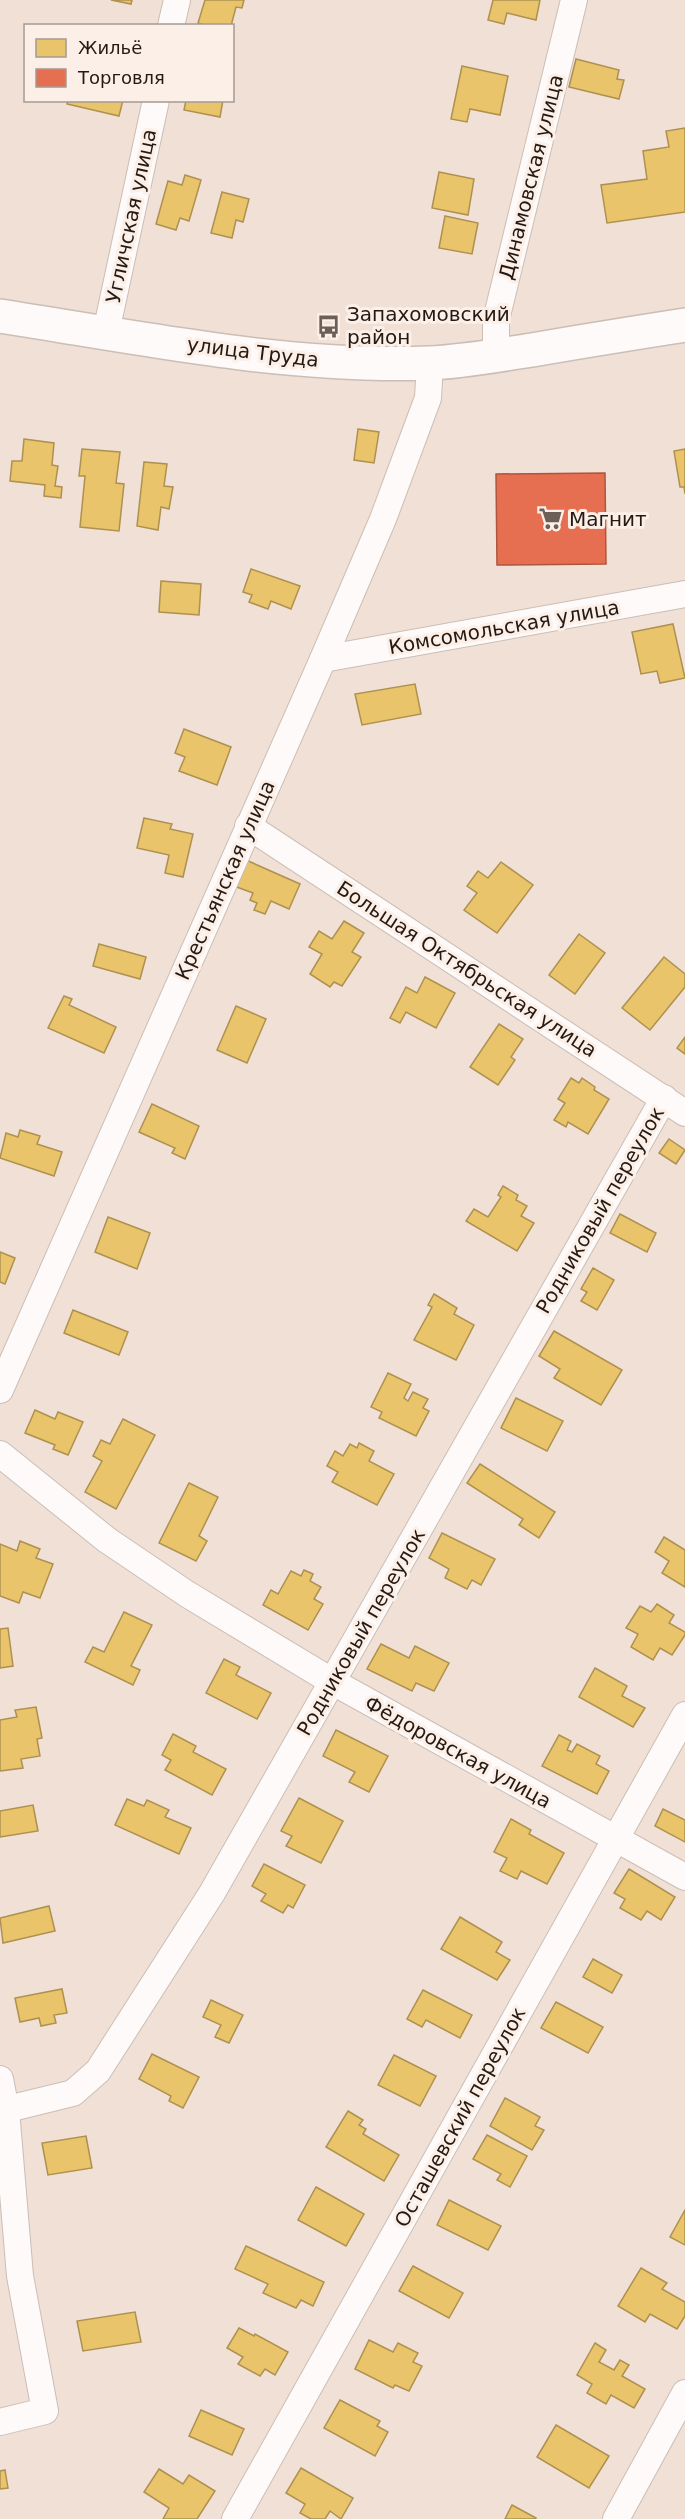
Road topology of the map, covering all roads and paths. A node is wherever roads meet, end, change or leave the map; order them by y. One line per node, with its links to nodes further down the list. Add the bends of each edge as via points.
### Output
1 (177, 0): 3 (street)
2 (574, 0): 8 (street, Динамовская улица, via 496,320)
3 (171, 24)
4 (156, 102): 7 (street, Угличская улица)
5 (0, 316): 7 (street, улица Труда)
6 (685, 325): 8 (street, улица Труда)
7 (106, 332): 9 (street, улица Труда, via 305,360)
8 (496, 355): 9 (street, улица Труда)
9 (430, 363): 11 (street, Крестьянская улица, via 428,398 416,435)
10 (685, 594): 11 (street, Комсомольская улица)
11 (323, 660): 12 (street, Крестьянская улица)
12 (249, 826): 13 (street, Большая Октябрьская улица); 15 (street, Крестьянская улица)
13 (663, 1098): 14 (street, Большая Октябрьская улица); 17 (street, Родниковый переулок)
14 (685, 1113)
15 (0, 1390)
16 (0, 1454): 17 (street, Фёдоровская улица, via 116,1546)
17 (333, 1682): 19 (street, Фёдоровская улица); 22 (street, Родниковый переулок, via 212,1893 98,2071 74,2093)
18 (685, 1715): 19 (street, Осташевский переулок)
19 (614, 1839): 20 (street, Фёдоровская улица); 25 (street, Осташевский переулок)
20 (685, 1877)
21 (0, 2079): 22 (street)
22 (3, 2110): 24 (street, via 20,2276 45,2411)
23 (685, 2393): 26 (street)
24 (0, 2422)
25 (235, 2519)
26 (616, 2519)

